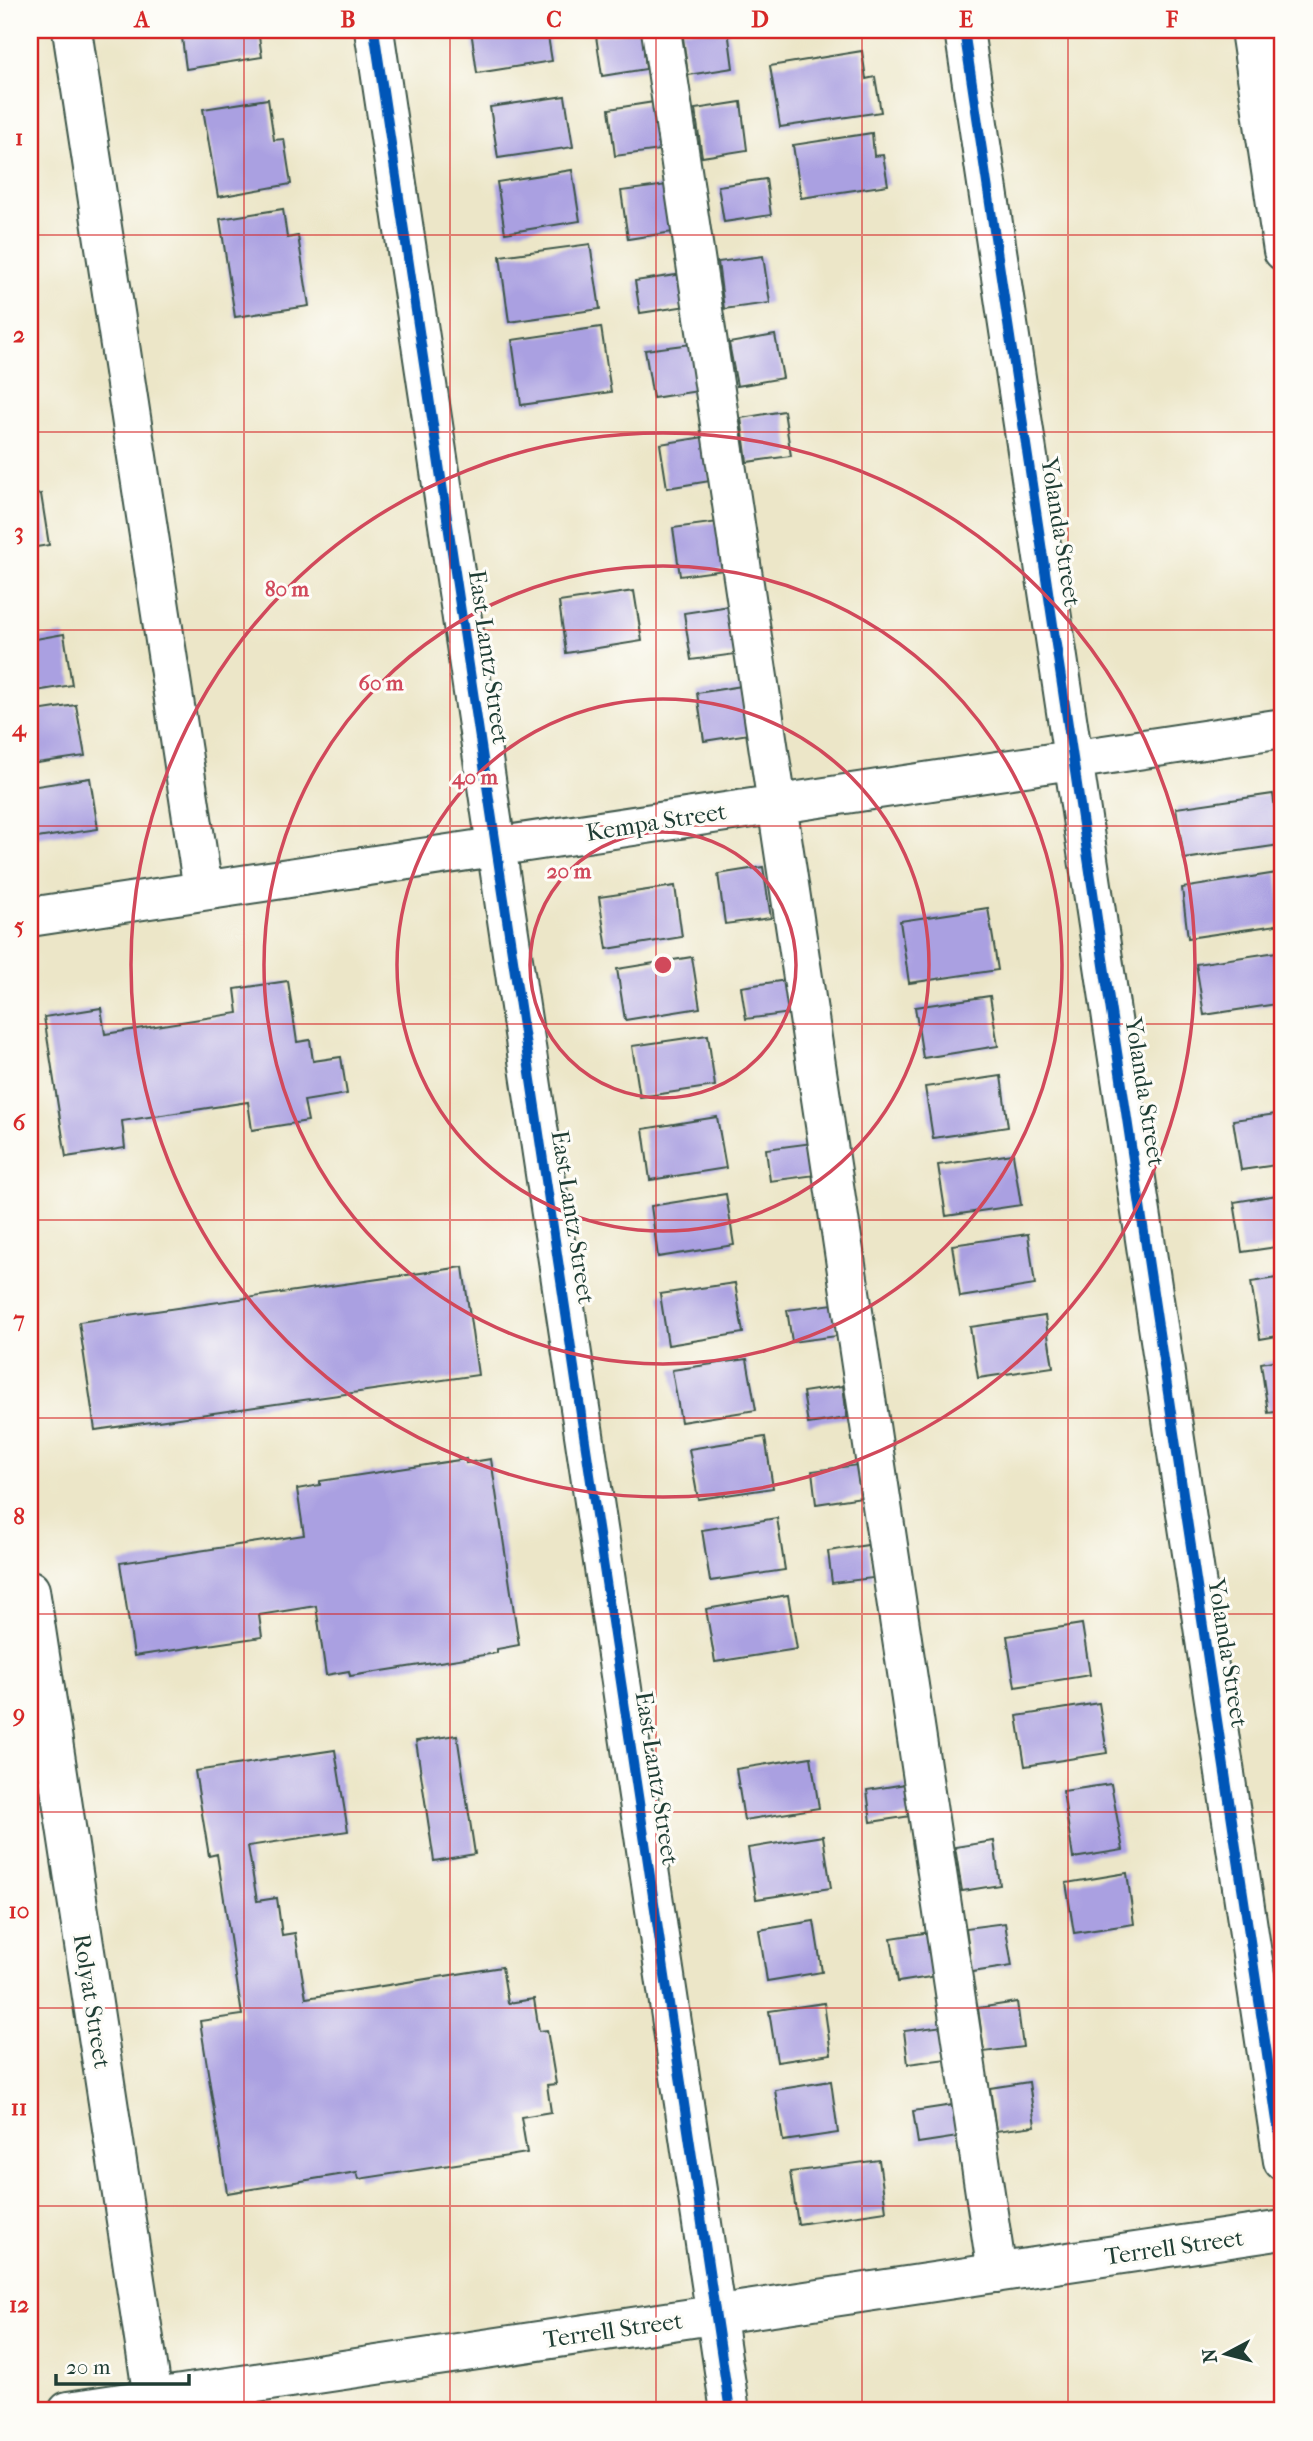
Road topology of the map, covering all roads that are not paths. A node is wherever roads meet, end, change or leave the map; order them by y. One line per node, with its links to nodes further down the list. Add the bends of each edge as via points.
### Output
1 (72, 30): 11 (street)
2 (374, 30): 10 (street, East Lantz Street)
3 (661, 30): 9 (street)
4 (964, 30): 8 (street, Yolanda Street)
5 (1250, 30): 6 (street)
6 (1283, 251)
7 (1283, 728): 8 (street, Kempa Street)
8 (1073, 759): 9 (street, Kempa Street); 14 (street, Yolanda Street)
9 (775, 804): 10 (street, Kempa Street); 16 (street)
10 (496, 846): 11 (street, Kempa Street); 17 (street, East Lantz Street)
11 (203, 890): 12 (street, Kempa Street)
12 (30, 917)
13 (30, 1590): 18 (street, Rolyat Street)
14 (1283, 2161)
15 (1283, 2230): 16 (street, Terrell Street)
16 (997, 2273): 17 (street, Terrell Street)
17 (717, 2315): 18 (street, Terrell Street); 20 (street, East Lantz Street)
18 (154, 2405): 19 (street, Terrell Street)
19 (68, 2411)
20 (730, 2411)

